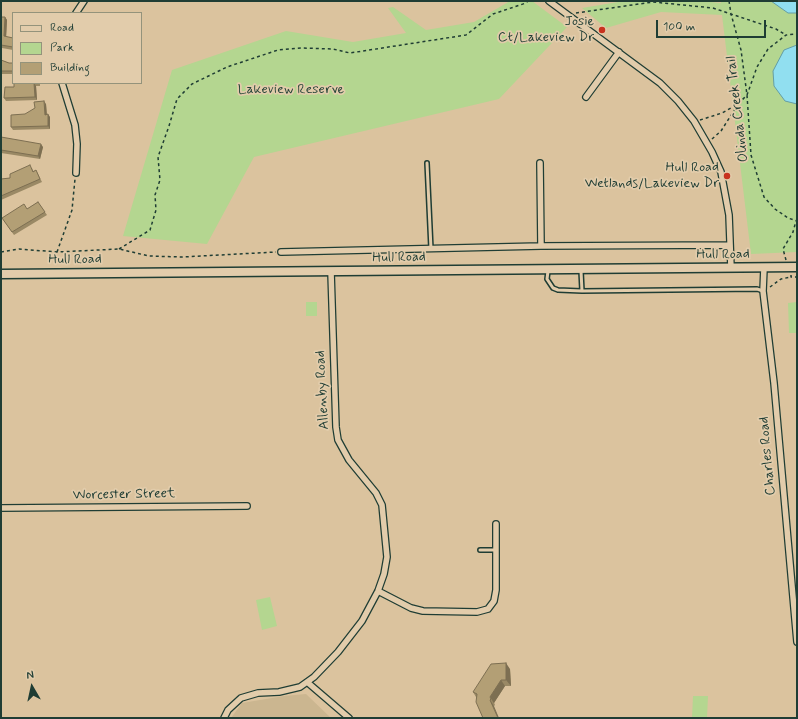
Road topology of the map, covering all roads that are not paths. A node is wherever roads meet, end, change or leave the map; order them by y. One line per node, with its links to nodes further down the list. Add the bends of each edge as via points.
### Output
1 (84, 1): 3 (street)
2 (549, 1): 4 (street)
3 (77, 12)
4 (619, 52): 6 (street); 10 (street, via 660,83 678,101 708,144 721,172 725,190)
5 (62, 84): 9 (street, via 75,125)
6 (586, 97)
7 (427, 162): 12 (lane)
8 (540, 163): 11 (street)
9 (76, 173)
10 (730, 245): 11 (street, Hull Road); 15 (street)
11 (541, 246): 12 (street, Hull Road)
12 (431, 249): 13 (street, Hull Road)
13 (281, 252)
14 (793, 267): 16 (main road, Hull Road)
15 (731, 268): 16 (main road, Hull Road); 18 (main road, Hull Road)
16 (764, 268): 21 (street, Charles Road)
17 (549, 269): 18 (main road, Hull Road); 19 (main road, Hull Road); 22 (lane, via 547,278 553,288)
18 (581, 269): 22 (lane)
19 (331, 272): 20 (main road, Hull Road); 28 (street, Allenby Road, via 336,427 338,440 349,460 382,505 386,556 384,574)
20 (1, 274)
21 (763, 290): 22 (lane); 29 (street, Charles Road)
22 (582, 291)
23 (247, 506): 24 (street, Worcester Street)
24 (1, 508)
25 (496, 524): 27 (street)
26 (480, 550): 27 (lane)
27 (496, 550): 28 (street, via 496,590 494,601 488,609 477,612 423,611 411,608)
28 (378, 591): 30 (street, Allenby Road, via 362,621 343,646)
29 (797, 642)
30 (307, 682): 31 (street, Allenby Road, via 300,687 280,692 258,693 241,698 228,710); 32 (street)
31 (224, 718)
32 (349, 718)

